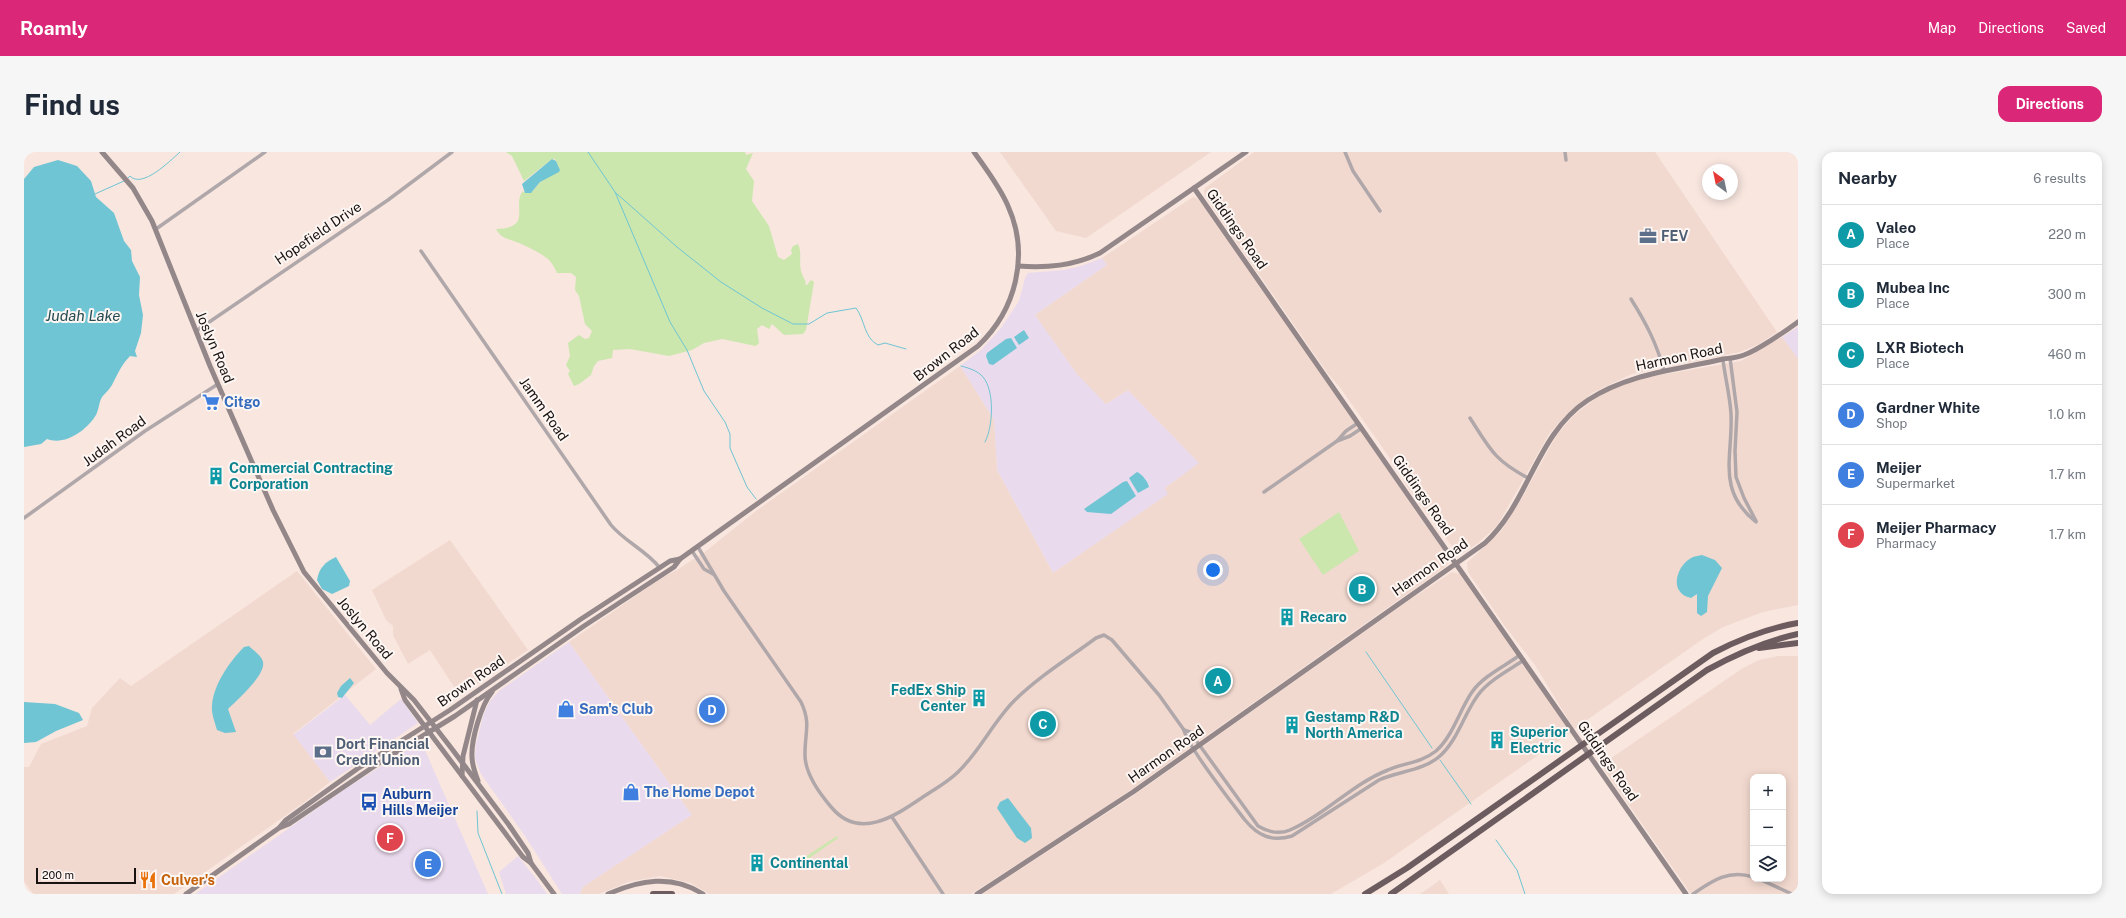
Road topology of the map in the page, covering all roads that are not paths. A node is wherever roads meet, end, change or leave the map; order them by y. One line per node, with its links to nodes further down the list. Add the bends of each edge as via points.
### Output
1 (102, 152): 11 (main road, Joslyn Road, via 137,192)
2 (265, 152): 11 (street)
3 (452, 152): 16 (street, Hopefield Drive, via 380,205)
4 (974, 152): 13 (main road, via 1000,190 1012,214 1018,239)
5 (1246, 152): 9 (main road)
6 (1344, 152): 10 (street, via 1353,171)
7 (1565, 152): 8 (street)
8 (1566, 160)
9 (1194, 188): 13 (main road, via 1113,246 1092,257 1057,267); 22 (main road, Giddings Road)
10 (1380, 211)
11 (156, 229): 16 (main road, Joslyn Road)
12 (420, 251): 32 (street, Jamm Road, via 611,525 620,536 651,557)
13 (1018, 266): 28 (main road, Brown Road, via 1014,289 1006,309 995,327 978,346)
14 (1631, 299): 19 (street, via 1658,348)
15 (1798, 322): 17 (main road, Harmon Road, via 1744,355)
16 (196, 331): 20 (main road, Joslyn Road)
17 (1730, 358): 18 (main road, Harmon Road); 18 (street, via 1737,412 1736,477 1756,522 1743,509 1730,482 1728,463 1731,414)
18 (1723, 360): 19 (main road, Harmon Road)
19 (1664, 371): 25 (main road, Harmon Road, via 1645,374 1606,389 1573,411 1546,445)
20 (218, 384): 27 (street, Judah Road, via 145,431); 45 (main road, Joslyn Road, via 304,572)
21 (1470, 418): 25 (street, via 1490,450 1506,466)
22 (1358, 423): 23 (main road, Giddings Road); 24 (street)
23 (1362, 428): 24 (street); 31 (main road, Giddings Road)
24 (1337, 441): 26 (street)
25 (1528, 478): 31 (main road, Harmon Road, via 1499,529 1485,543)
26 (1264, 492)
27 (24, 518)
28 (698, 547): 29 (main road, Brown Road); 33 (street)
29 (692, 551): 30 (main road, Brown Road); 33 (street, via 704,569)
30 (680, 559): 32 (main road, Brown Road, via 670,561); 34 (main road, Brown Road)
31 (1456, 563): 41 (main road, Giddings Road); 52 (main road, Harmon Road)
32 (660, 568): 34 (main road); 35 (main road, Brown Road)
33 (713, 574): 61 (street, via 801,702 808,722 805,752 813,782 833,809 849,821 872,824)
34 (662, 575): 38 (main road, Brown Road)
35 (597, 609): 38 (main road, via 562,636); 43 (main road, Brown Road)
36 (1798, 623): 74 (highway, via 1767,630 1730,644 1713,654 1407,868)
37 (1798, 634): 40 (highway)
38 (562, 641): 44 (main road, Brown Road)
39 (1798, 643): 40 (highway)
40 (1749, 649): 75 (highway, via 1718,663 1687,683)
41 (1520, 655): 42 (main road, Giddings Road); 52 (street, via 1484,680 1473,691 1446,740 1436,751 1416,762 1376,775 1283,832 1269,831 1258,826)
42 (1524, 660): 54 (street, via 1478,695 1451,744 1440,756 1417,769 1379,780 1292,836 1268,838 1254,831); 76 (main road, Giddings Road)
43 (484, 686): 46 (main road); 47 (main road, Brown Road)
44 (496, 687): 46 (main road, Brown Road); 59 (main road, via 482,709 473,746 472,764)
45 (401, 688): 47 (main road, Joslyn Road); 48 (main road, Joslyn Road, via 405,700)
46 (477, 700): 49 (main road, Brown Road); 55 (main road)
47 (431, 722): 48 (main road, Brown Road); 49 (main road, Joslyn Road)
48 (424, 726): 51 (main road, Joslyn Road); 53 (main road, Brown Road)
49 (436, 728): 51 (main road, Brown Road); 55 (main road, Joslyn Road)
50 (1184, 730): 52 (street, via 1190,732); 54 (street); 61 (street, via 1159,695 1116,645 1104,635 1022,693 957,773)
51 (429, 732): 57 (main road, Joslyn Road); 58 (main road, Brown Road)
52 (1199, 745): 54 (main road, Harmon Road)
53 (393, 746): 56 (main road, Brown Road); 58 (main road, via 352,776)
54 (1194, 749): 73 (main road, Harmon Road)
55 (462, 762): 57 (main road); 59 (main road, Joslyn Road)
56 (345, 778): 58 (main road); 60 (main road); 62 (main road, Brown Road, via 286,820)
57 (463, 778): 63 (main road, Joslyn Road, via 523,857)
58 (349, 783): 60 (main road, Brown Road)
59 (478, 784): 63 (main road, Joslyn Road)
60 (313, 808): 62 (main road, Brown Road)
61 (892, 817): 72 (street)
62 (280, 828): 66 (main road, Brown Road)
63 (532, 862): 67 (main road, Joslyn Road)
64 (1750, 876): 77 (street, via 1738,874 1724,876)
65 (1765, 882): 78 (street)
66 (186, 894)
67 (554, 894)
68 (608, 894): 71 (main road, via 635,883 659,880 686,885)
69 (653, 894): 70 (highway)
70 (672, 894)
71 (703, 894)
72 (943, 894)
73 (977, 894)
74 (1365, 894)
75 (1391, 894)
76 (1686, 894)
77 (1693, 894)
78 (1792, 894)

